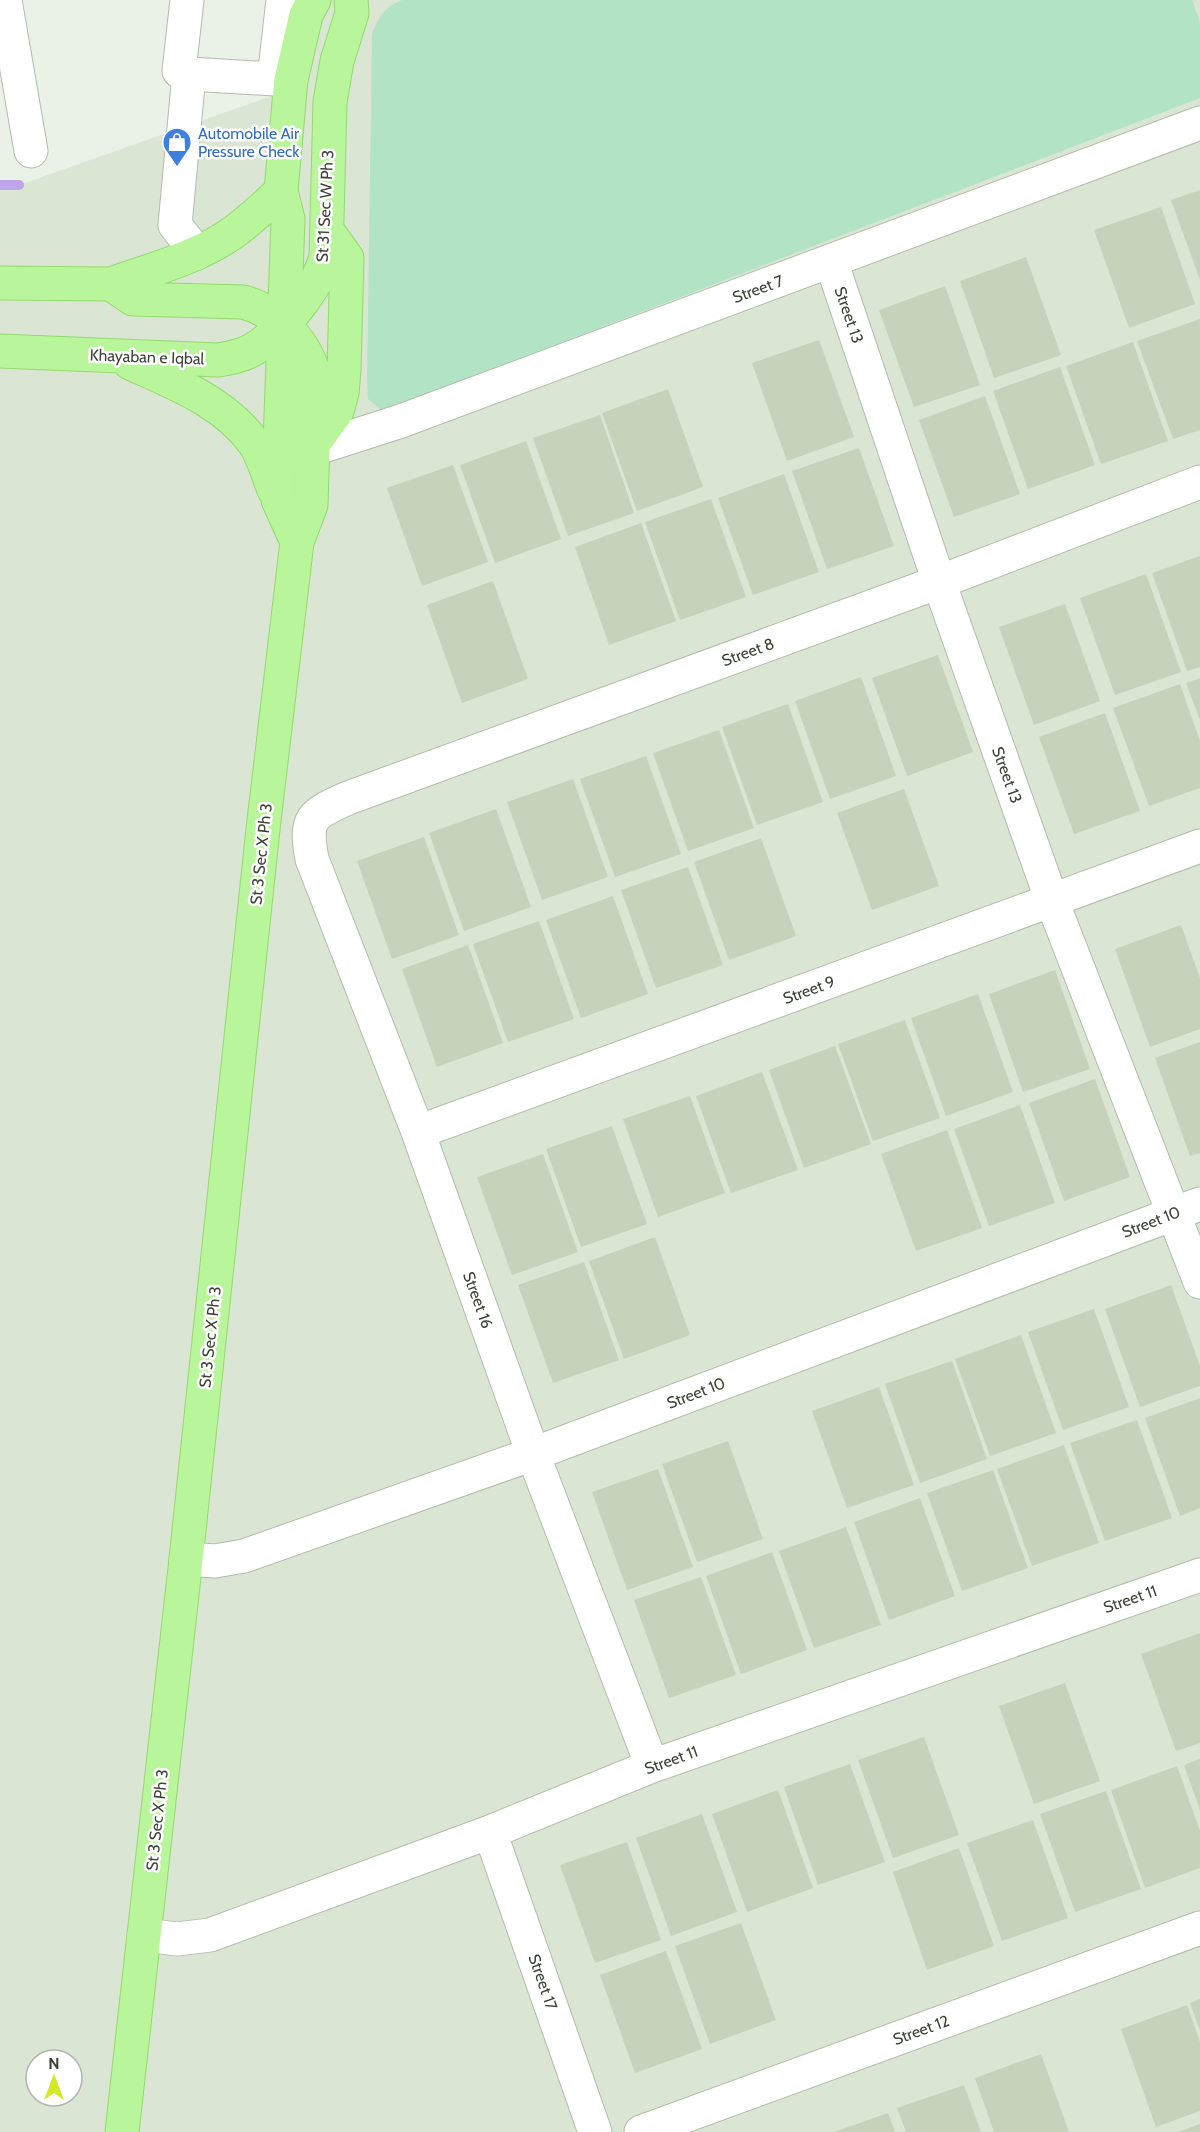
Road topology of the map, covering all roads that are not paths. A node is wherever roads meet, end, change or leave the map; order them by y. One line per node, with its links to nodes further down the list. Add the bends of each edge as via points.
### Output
1 (5, 0): 9 (street)
2 (187, 0): 6 (street, via 179,71)
3 (283, 0): 7 (street)
4 (314, 0): 7 (main road)
5 (351, 0): 11 (main road, St 31 Sec W Ph 3, via 352,13 337,61 330,102)
6 (189, 74): 7 (street); 12 (street, via 175,225)
7 (283, 79): 10 (main road)
8 (1200, 123): 13 (street, Street 7)
9 (20, 144)
10 (281, 191): 12 (main road, via 254,217); 16 (main road, via 288,219)
11 (326, 229): 16 (main road, St 31 Sec W Ph 3, via 326,257 320,273); 19 (main road, via 347,258 344,370 337,411)
12 (197, 253): 15 (main road)
13 (831, 261): 19 (street, Street 7, via 401,422); 23 (street, Street 13)
14 (0, 283): 15 (main road)
15 (111, 284): 16 (main road, St 3 Sec X Ph 3, via 133,299 256,305)
16 (284, 325): 18 (main road, Khayaban e Iqbal, via 254,349 236,357 195,360); 19 (main road, St 3 Sec X Ph 3, via 304,349 315,377); 21 (main road)
17 (0, 351): 18 (main road, Khayaban e Iqbal)
18 (115, 356): 21 (main road, via 184,387 229,416 255,444)
19 (314, 446): 22 (main road, St 3 Sec X Ph 3, via 311,505)
20 (1200, 482): 23 (street, Street 8)
21 (278, 500): 22 (main road)
22 (297, 543): 24 (main road, St 3 Sec X Ph 3)
23 (939, 582): 25 (street, Street 8, via 348,798 317,813); 27 (street, Street 13)
24 (263, 829): 25 (street); 32 (main road, St 3 Sec X Ph 3)
25 (309, 833): 28 (street, Street 16, via 320,881)
26 (1200, 846): 27 (street, Street 9)
27 (1052, 901): 28 (street, Street 9); 29 (street, Street 13)
28 (418, 1132): 31 (street, Street 16)
29 (1186, 1209): 30 (street, Street 13); 31 (street, Street 10)
30 (1200, 1282)
31 (533, 1454): 32 (street, Street 10, via 244,1556 215,1561); 34 (street, Street 16)
32 (186, 1559): 37 (main road, St 3 Sec X Ph 3)
33 (1200, 1575): 34 (street, Street 11)
34 (652, 1766): 35 (street, Street 11)
35 (490, 1832): 37 (street, Street 11, via 210,1935 177,1939); 39 (street, Street 17)
36 (1200, 1928): 40 (street, Street 12)
37 (144, 1935): 38 (main road, St 3 Sec X Ph 3)
38 (122, 2132)
39 (595, 2132)
40 (641, 2132)

